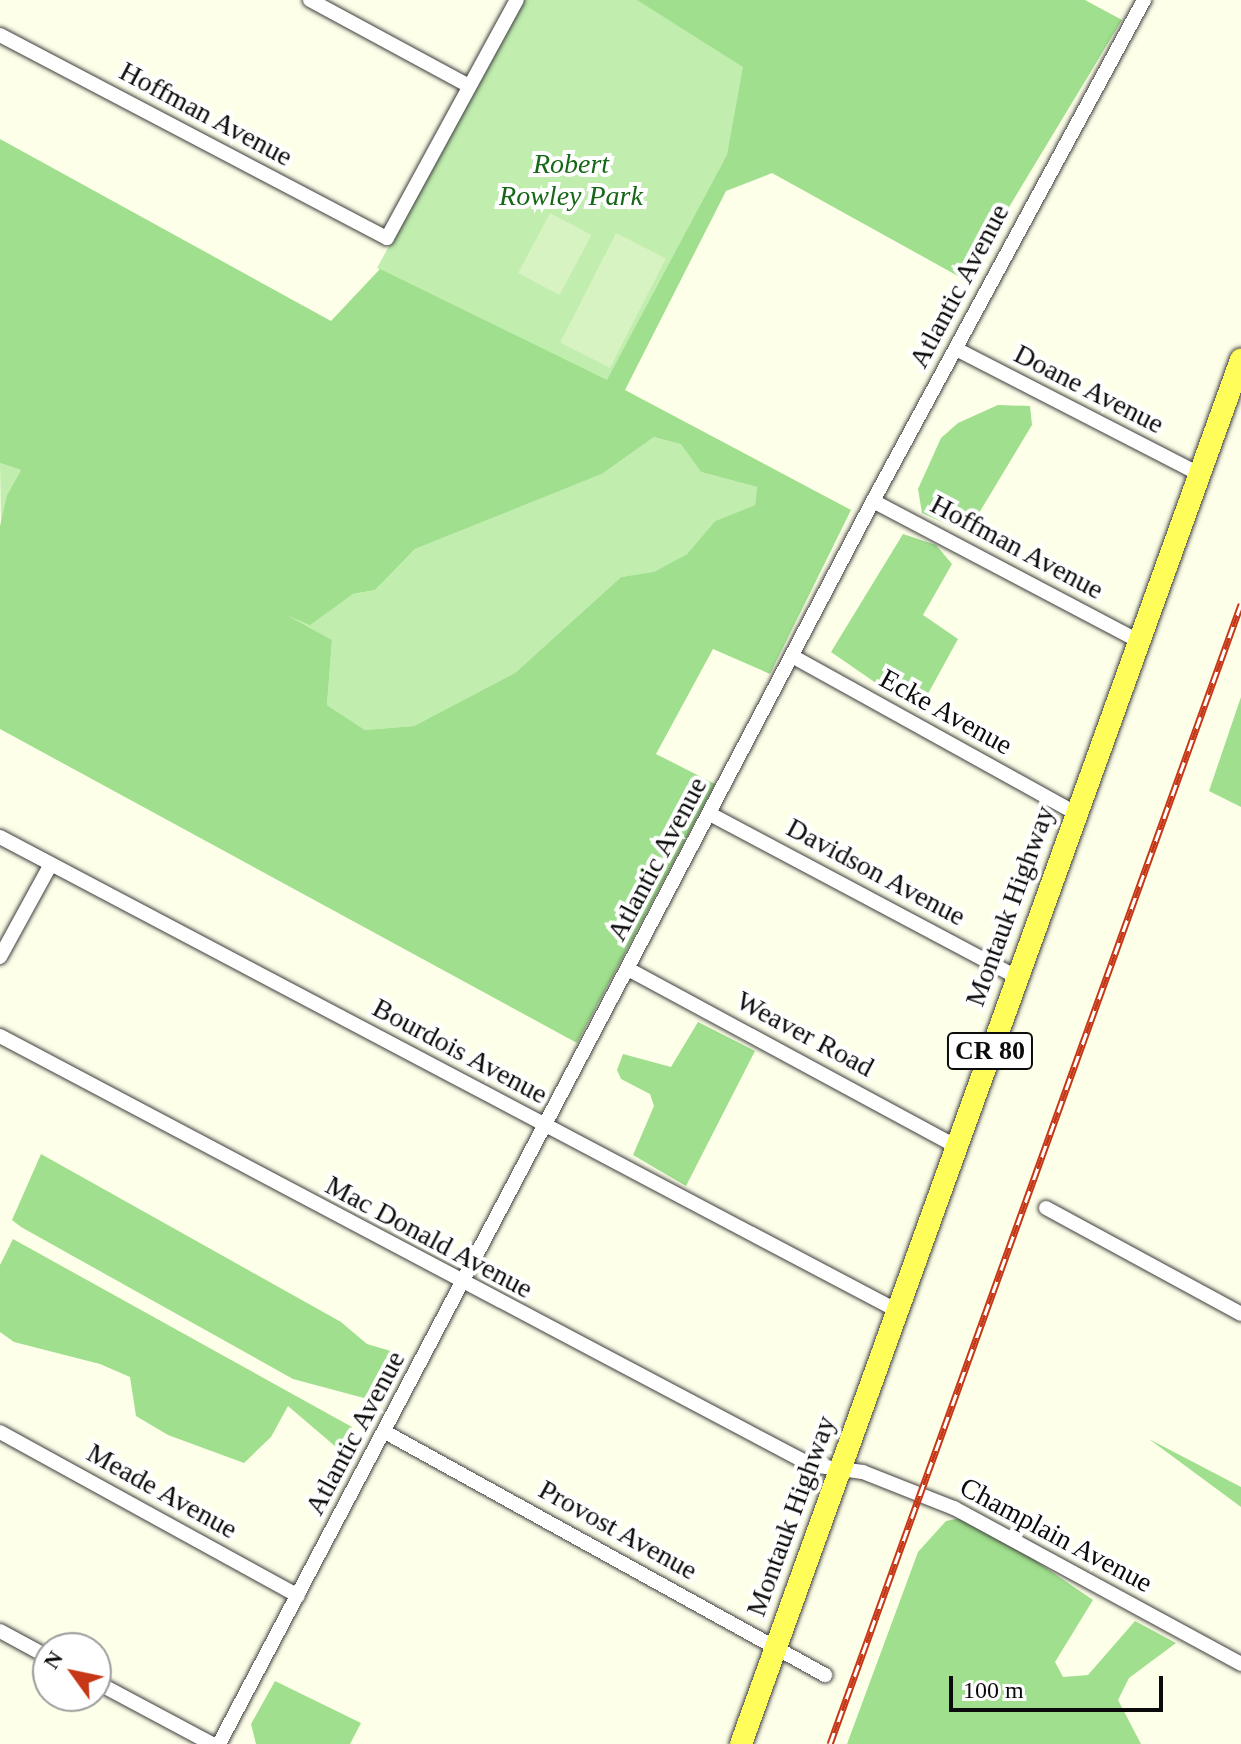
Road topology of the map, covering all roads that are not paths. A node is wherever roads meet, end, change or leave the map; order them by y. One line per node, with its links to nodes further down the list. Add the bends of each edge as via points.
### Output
1 (310, 0): 5 (street)
2 (517, 0): 5 (street)
3 (1144, 0): 6 (street, Atlantic Avenue)
4 (0, 35): 5 (street, Hoffman Avenue, via 387,238)
5 (469, 86)
6 (956, 349): 8 (street, Doane Avenue); 9 (street, Atlantic Avenue)
7 (1241, 360): 8 (main road, Montauk Highway / CR 80)
8 (1199, 474): 10 (main road, Montauk Highway / CR 80)
9 (873, 501): 10 (street, Hoffman Avenue); 11 (street, Atlantic Avenue)
10 (1138, 641): 12 (main road, Montauk Highway / CR 80)
11 (792, 656): 12 (street, Ecke Avenue); 13 (street, Atlantic Avenue)
12 (1075, 813): 18 (main road, Montauk Highway / CR 80)
13 (710, 814): 17 (street, Atlantic Avenue); 18 (street, Davidson Avenue)
14 (0, 837): 15 (street, Bourdois Avenue)
15 (51, 864): 16 (street); 20 (street, Bourdois Avenue)
16 (0, 957)
17 (628, 969): 20 (street, Atlantic Avenue); 21 (street, Weaver Road)
18 (1017, 977): 21 (main road, Montauk Highway / CR 80)
19 (0, 1036): 23 (street, Mac Donald Avenue)
20 (545, 1125): 23 (street, Atlantic Avenue); 24 (street, Bourdois Avenue)
21 (956, 1146): 24 (main road, Montauk Highway / CR 80)
22 (1046, 1208): 25 (street)
23 (462, 1284): 27 (street, Atlantic Avenue); 28 (street, Mac Donald Avenue, via 811,1465)
24 (896, 1310): 28 (main road, Montauk Highway / CR 80)
25 (1241, 1314)
26 (0, 1432): 29 (street, Meade Avenue)
27 (385, 1432): 29 (street, Atlantic Avenue); 31 (street, Provost Avenue)
28 (840, 1469): 31 (main road, Montauk Highway / CR 80); 33 (street, Champlain Avenue, via 863,1472 954,1508)
29 (298, 1596): 37 (street, Atlantic Avenue)
30 (0, 1631): 32 (street)
31 (776, 1647): 34 (street, Provost Avenue); 38 (main road, Montauk Highway / CR 80)
32 (32, 1648)
33 (1241, 1664)
34 (825, 1675)
35 (112, 1691): 36 (street)
36 (212, 1744)
37 (219, 1744)
38 (741, 1744)

